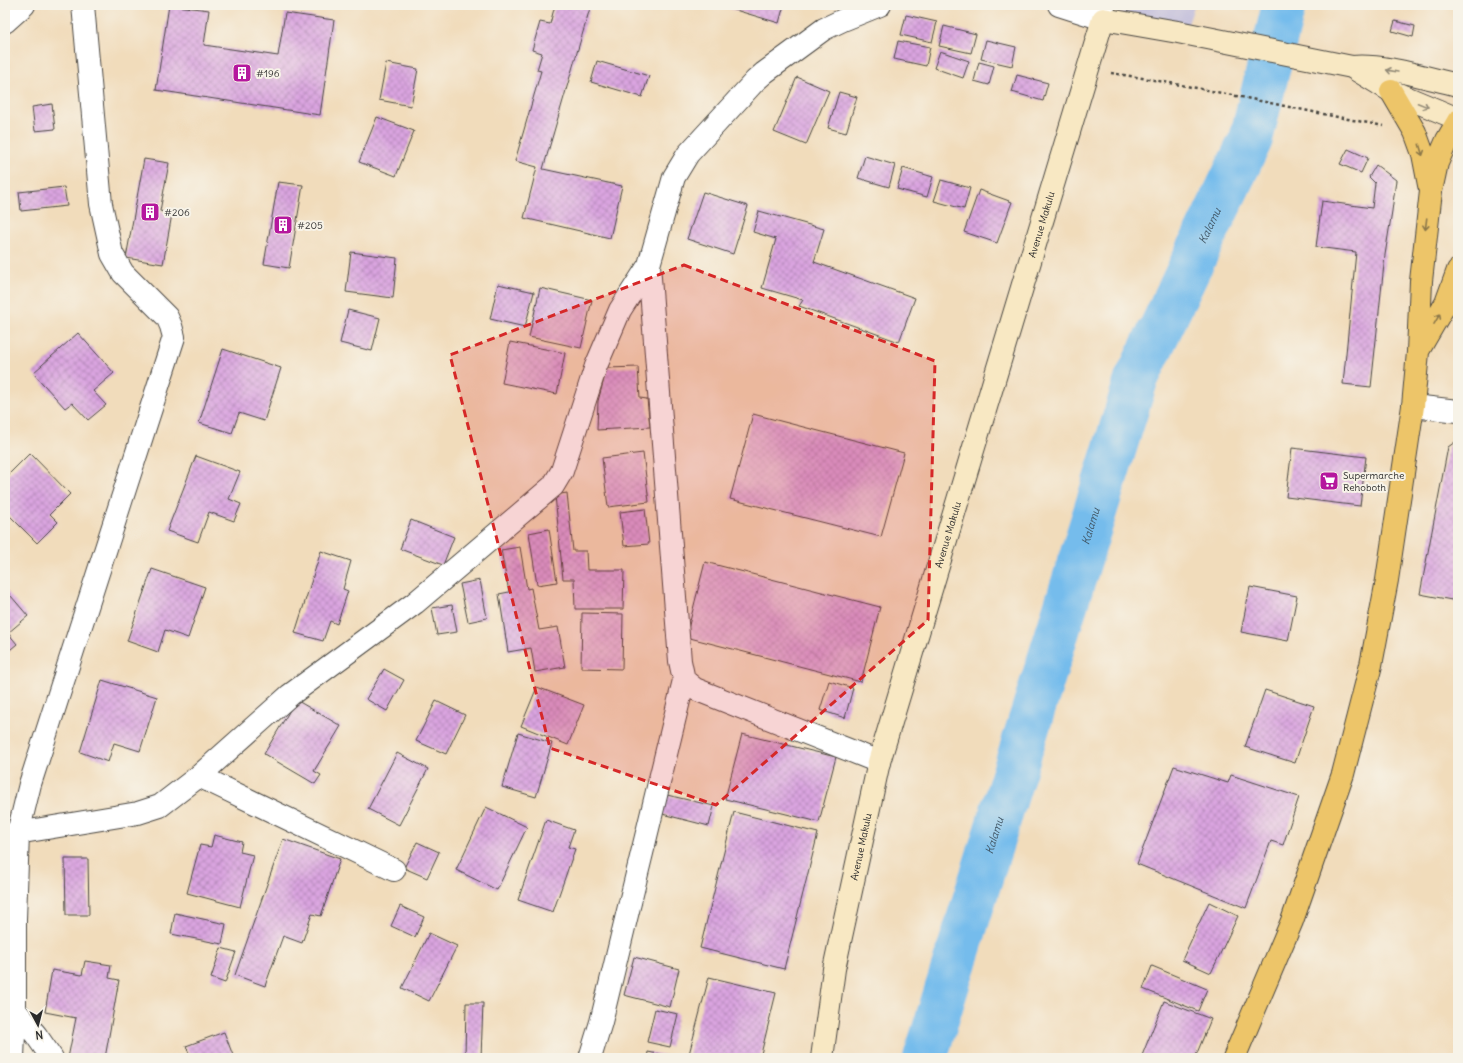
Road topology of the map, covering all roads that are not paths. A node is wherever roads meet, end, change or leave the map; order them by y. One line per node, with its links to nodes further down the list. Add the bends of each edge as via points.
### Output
1 (24, 5): 6 (street)
2 (83, 5): 20 (street, via 101,204 112,254 123,272 167,317 174,337)
3 (880, 5): 12 (street, via 824,29 764,73 688,154 674,177)
4 (1059, 5): 5 (street)
5 (1103, 12): 7 (main road, via 1178,32); 18 (main road, Avenue Makulu, via 1088,70)
6 (5, 22)
7 (1342, 65): 8 (main road, one-way to 7, via 1365,66); 9 (main road)
8 (1458, 85)
9 (1391, 91): 10 (main road, one-way to 10); 11 (highway, one-way to 11, via 1415,132)
10 (1458, 120): 11 (highway, via 1438,163)
11 (1431, 190): 14 (highway, one-way to 14, via 1421,281)
12 (649, 265): 17 (street, via 679,653); 19 (street, via 620,310 596,366 562,471 553,486 415,604 290,695)
13 (1458, 270): 14 (highway, one-way to 13, via 1446,303)
14 (1418, 352): 15 (highway)
15 (1413, 406): 16 (street); 28 (highway, via 1371,665 1343,774 1292,921)
16 (1458, 411)
17 (684, 680): 18 (street, via 694,689); 26 (street)
18 (878, 762): 27 (main road, Avenue Makulu, via 834,968)
19 (199, 776): 20 (street, via 160,806 138,813); 21 (street)
20 (12, 834): 22 (street)
21 (394, 870)
22 (10, 921): 23 (street)
23 (15, 1010): 24 (street); 25 (street)
24 (13, 1058)
25 (52, 1058)
26 (590, 1058)
27 (822, 1058)
28 (1234, 1058)

